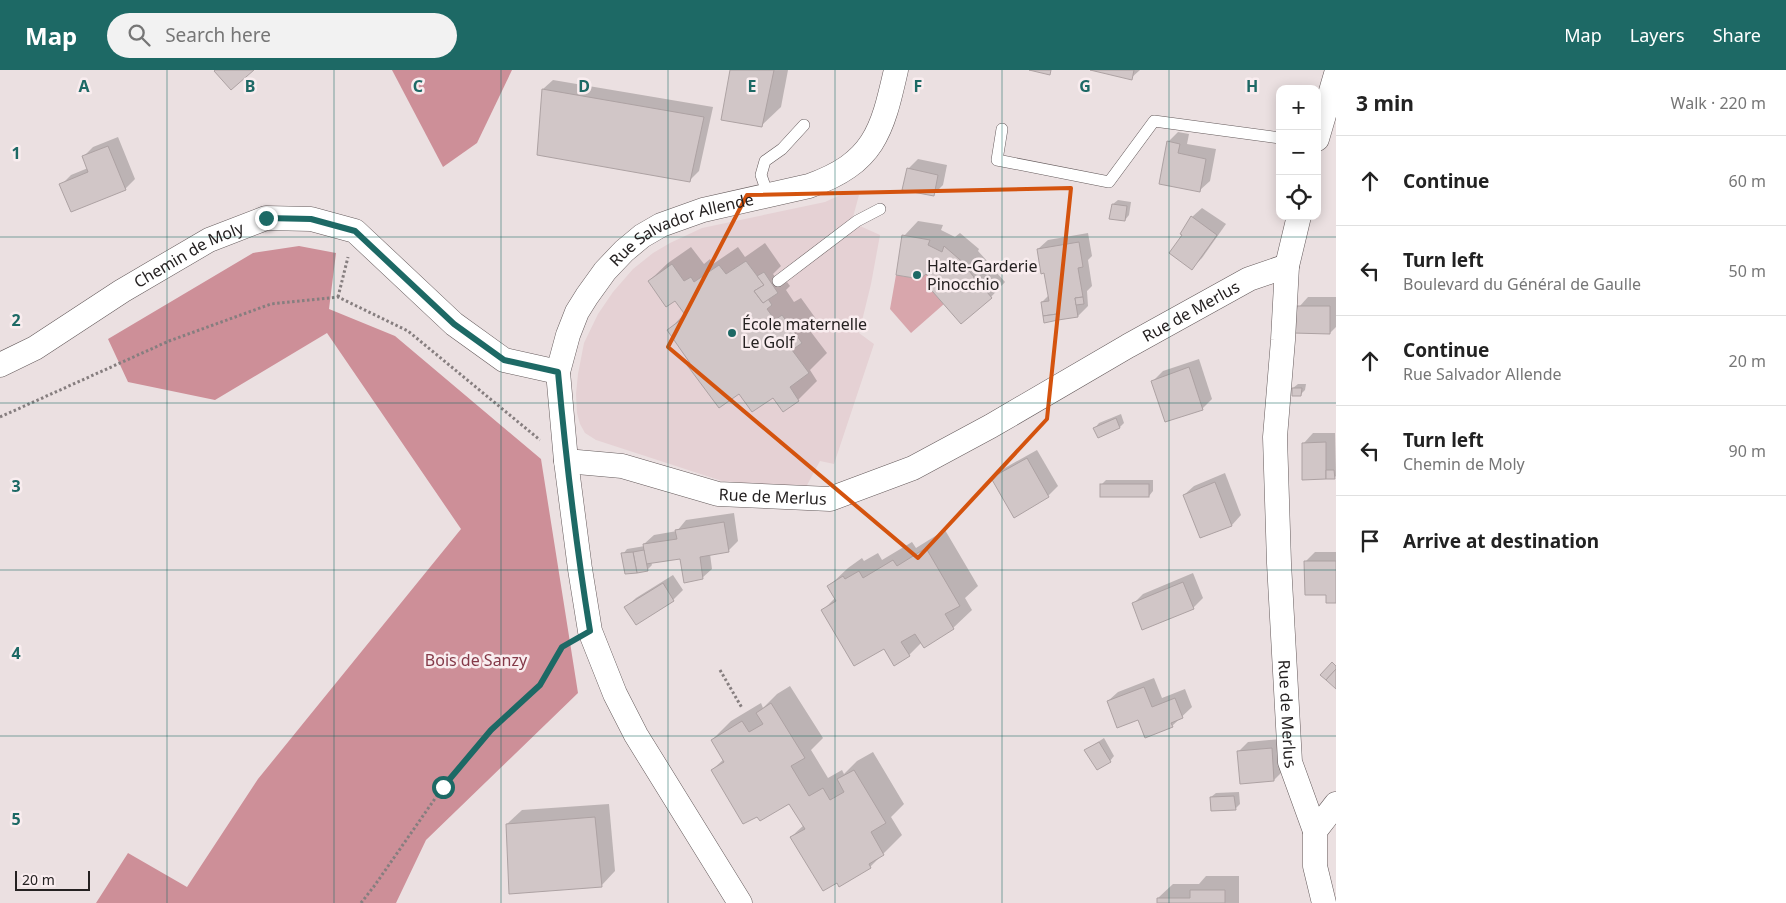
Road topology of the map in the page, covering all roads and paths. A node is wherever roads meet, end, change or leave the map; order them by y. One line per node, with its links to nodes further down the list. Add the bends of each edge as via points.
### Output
1 (896, 70): 7 (street, Rue Salvador Allende, via 884,120 866,152 822,182)
2 (1336, 74): 5 (street)
3 (804, 125): 7 (lane, via 782,149 765,161 761,175)
4 (1002, 129): 6 (lane, via 997,160 1109,182 1154,121)
5 (1320, 130)
6 (1276, 137)
7 (768, 195): 15 (street, Rue Salvador Allende, via 672,220 642,236 624,251 605,271 577,312)
8 (880, 209): 12 (lane, via 857,221)
9 (1298, 220): 11 (street)
10 (355, 231): 13 (path); 14 (street, Chemin de Moly, via 311,219 266,218 210,240 122,291 35,348); 15 (street, Chemin de Moly, via 454,324 504,360)
11 (1287, 266): 17 (street, Rue de Merlus, via 1249,279 912,468 830,499 718,494 622,466); 22 (street, Rue de Merlus, via 1275,437 1279,563 1290,762)
12 (778, 281)
13 (338, 297): 16 (path, via 270,304 169,341); 17 (path, via 408,331)
14 (0, 365)
15 (558, 372): 17 (street, Rue Salvador Allende)
16 (0, 417)
17 (566, 462): 18 (street, Rue Salvador Allende)
18 (590, 631): 23 (path, via 562,647 540,685 491,730 443,787); 24 (street, Rue Salvador Allende, via 615,694 636,735)
19 (720, 670): 20 (path)
20 (742, 708)
21 (1336, 804): 22 (street)
22 (1315, 831): 25 (street, via 1314,866)
23 (361, 903)
24 (740, 903)
25 (1324, 903)

